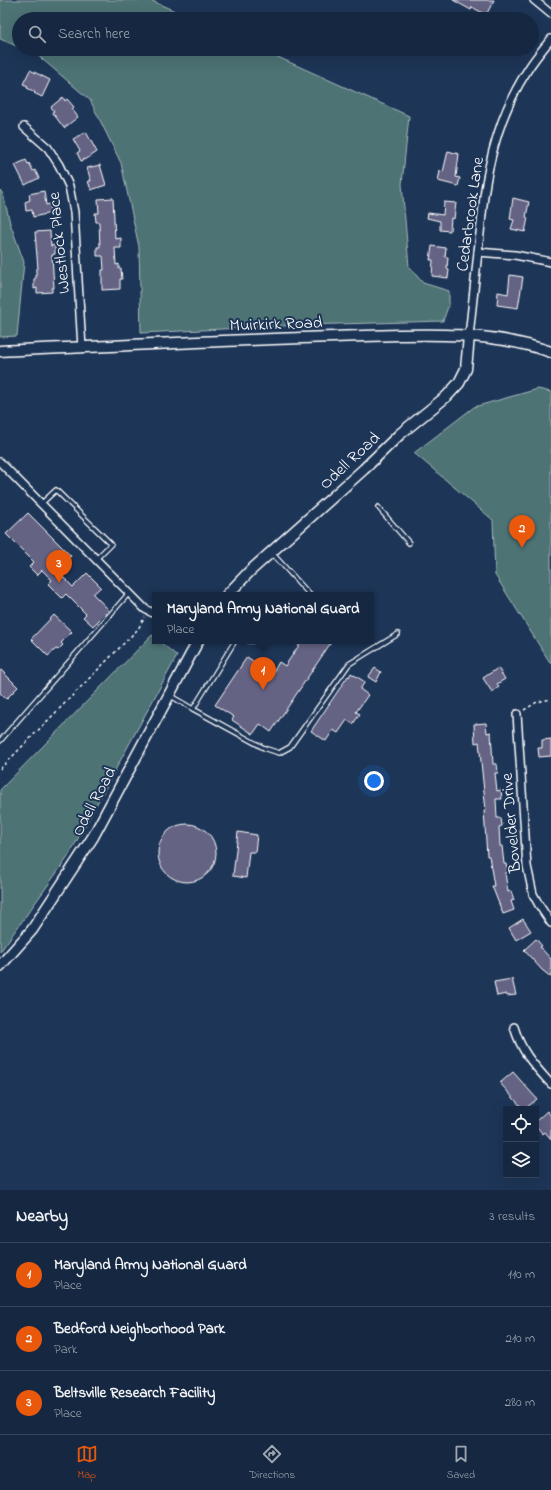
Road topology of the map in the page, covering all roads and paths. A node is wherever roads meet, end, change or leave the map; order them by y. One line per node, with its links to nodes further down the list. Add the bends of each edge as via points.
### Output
1 (534, 0): 2 (street)
2 (551, 14)
3 (551, 39): 4 (street, Cedarbrook Lane)
4 (539, 54)
5 (538, 56): 7 (street, Cedarbrook Lane, via 521,80 498,132 487,174)
6 (24, 127): 10 (street, Westlock Place, via 48,148 69,186 74,212)
7 (478, 252): 8 (street, via 515,255); 9 (street, Cedarbrook Lane)
8 (551, 262)
9 (469, 336): 10 (street, Muirkirk Road, via 275,338); 12 (street, Muirkirk Road, via 525,343); 17 (street, Odell Road, via 466,369 459,383)
10 (82, 348): 11 (street, Muirkirk Road)
11 (0, 351)
12 (551, 352)
13 (0, 462): 14 (street)
14 (41, 504): 18 (street); 18 (lane, via 56,490 111,544)
15 (378, 507): 16 (lane)
16 (409, 543)
17 (271, 552): 19 (street, Odell Road); 20 (lane)
18 (96, 559): 21 (street)
19 (230, 592)
20 (307, 592)
21 (129, 593): 22 (street); 30 (lane)
22 (152, 612): 31 (path)
23 (398, 634): 28 (lane, via 349,664 290,748 279,752 264,748)
24 (196, 644): 26 (street, Odell Road)
25 (233, 644): 28 (lane)
26 (168, 694): 28 (lane); 33 (street, Odell Road, via 93,837 32,930)
27 (551, 699): 29 (path, via 537,702)
28 (193, 708)
29 (517, 714): 32 (street, Bovelder Drive, via 527,866 533,894)
30 (0, 741)
31 (0, 769)
32 (551, 924)
33 (0, 966)
34 (514, 1027): 35 (street, via 524,1051)
35 (551, 1084)

